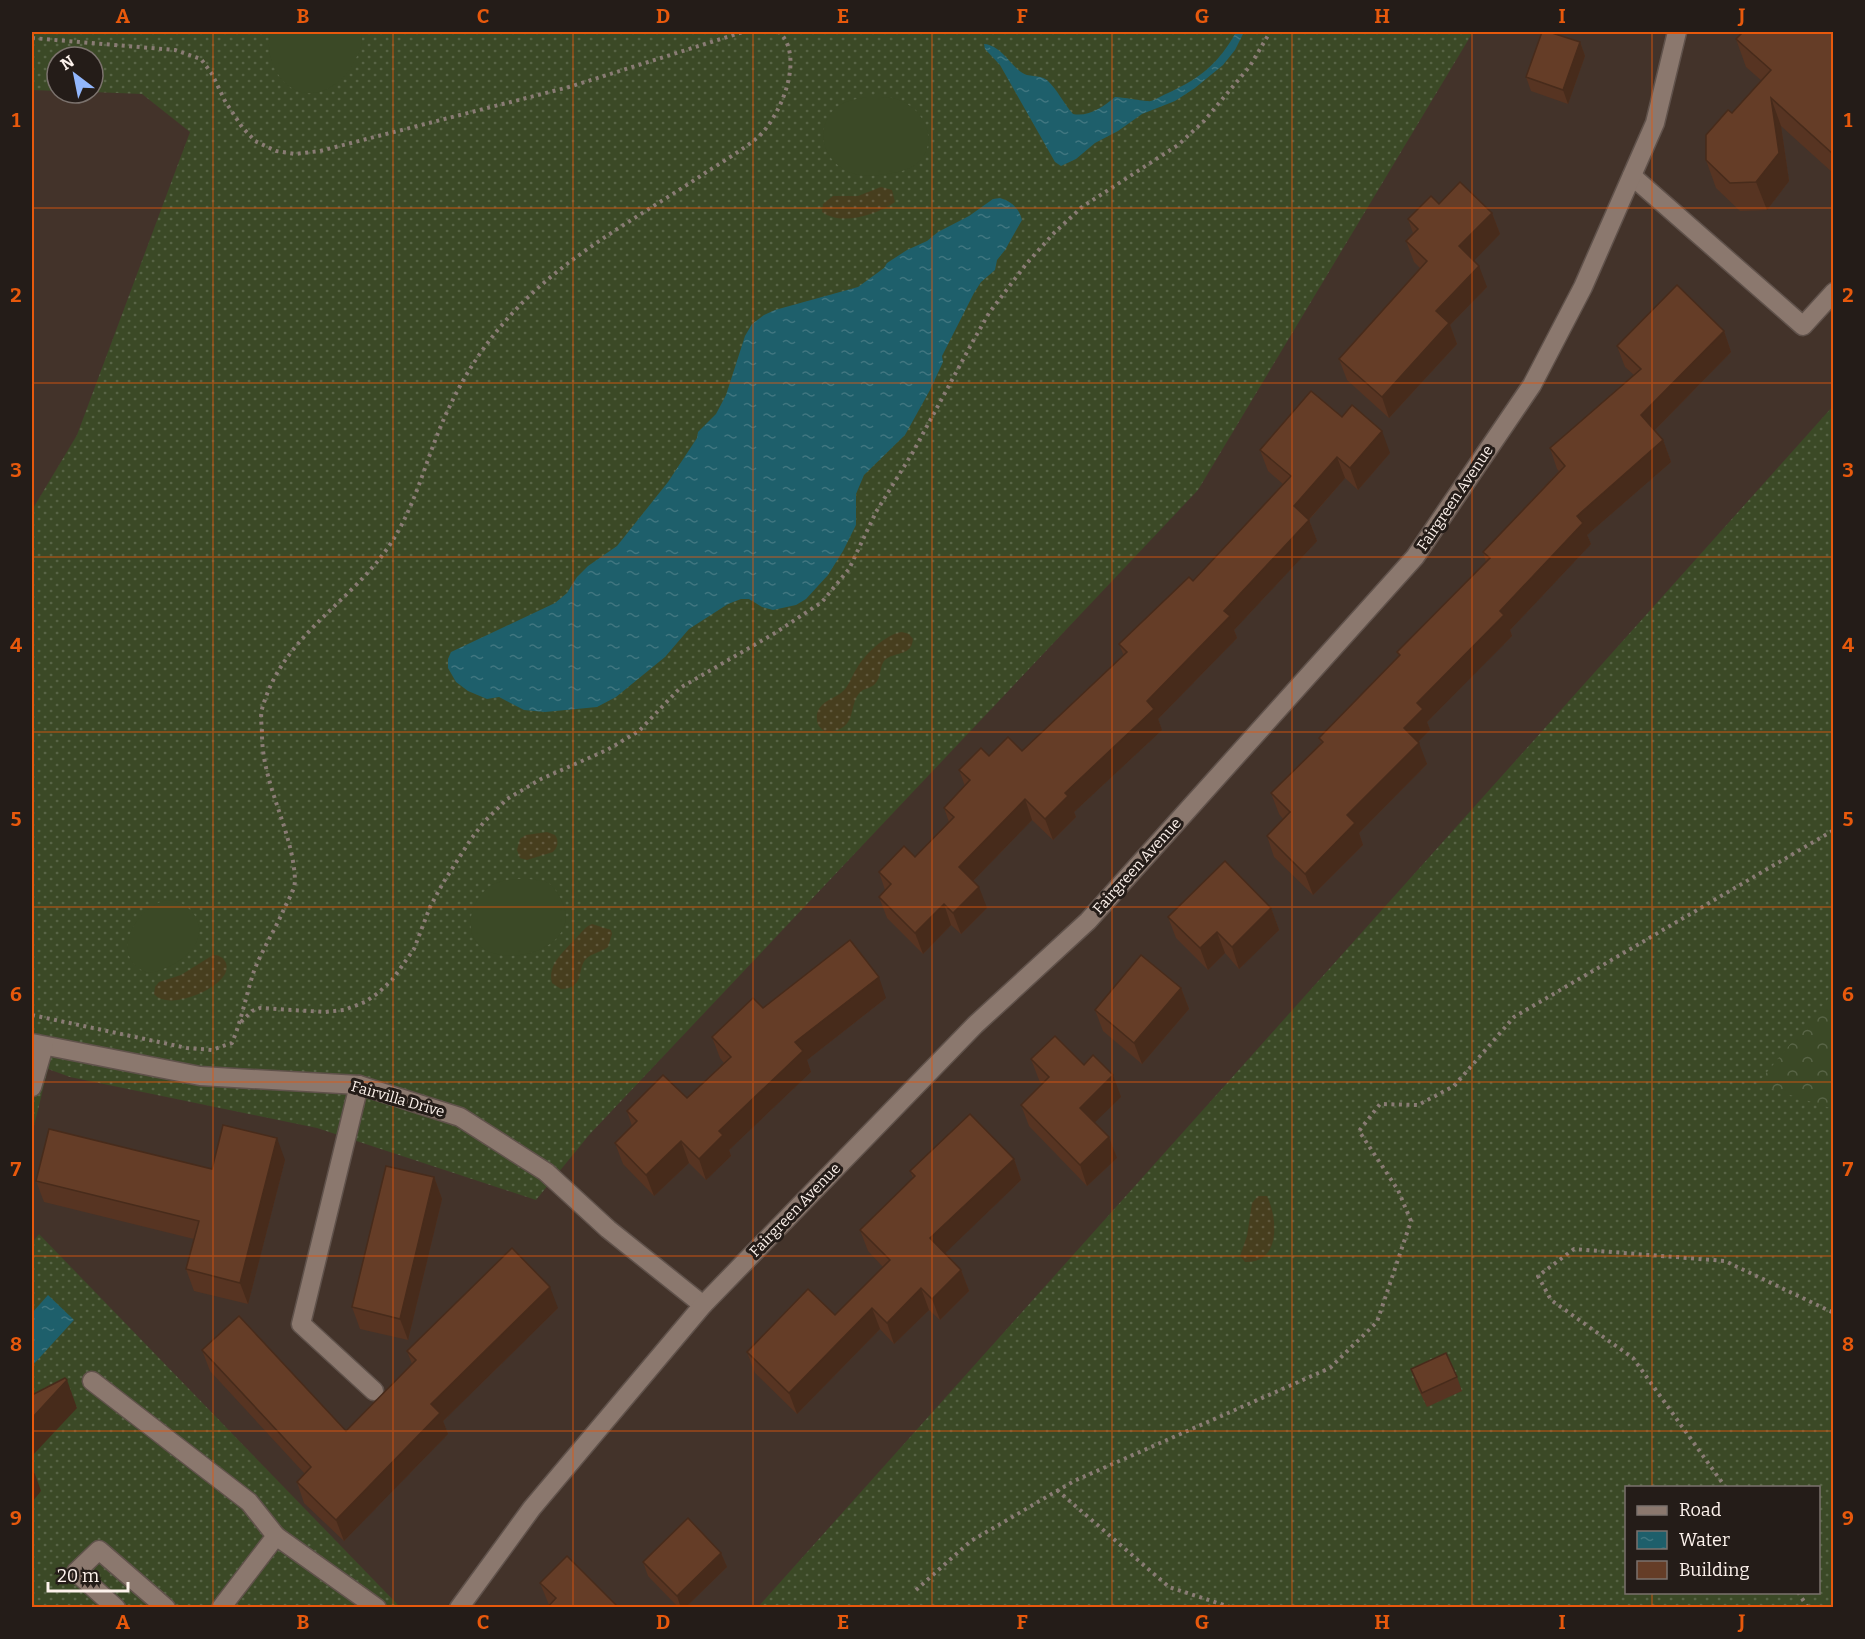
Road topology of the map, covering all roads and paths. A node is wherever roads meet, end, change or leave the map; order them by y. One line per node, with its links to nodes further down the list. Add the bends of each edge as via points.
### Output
1 (743, 32): 5 (path, via 569,87 320,152 295,154 276,151 255,141 242,127 201,59 175,50)
2 (779, 32): 10 (path, via 789,49 791,68 775,114 759,137 550,276 512,314 483,347 456,394 406,518 392,542 371,571 308,631 285,659 262,712 262,748 291,850 296,884 255,970)
3 (1270, 32): 10 (path, via 1250,66 1204,122 1178,145 1082,207 1027,263 989,313 876,512 849,569 822,602 680,688 639,731 533,783 501,804 484,822 443,883 414,949 378,993 344,1010 260,1008)
4 (1677, 32): 6 (street, Fairgreen Avenue, via 1655,123)
5 (32, 38)
6 (1632, 176): 7 (street, via 1803,327); 14 (street, Fairgreen Avenue, via 1583,287 1532,386 1414,557 1088,921 975,1025)
7 (1833, 292)
8 (1833, 830): 19 (path, via 1514,1017 1454,1086 1418,1105 1380,1104 1359,1131 1398,1190 1411,1221 1377,1322 1330,1368)
9 (32, 1014): 10 (path, via 186,1048 212,1050 232,1043)
10 (241, 1022)
11 (38, 1044): 12 (street, Fairvilla Drive, via 200,1076); 13 (street)
12 (359, 1085): 14 (street, Fairvilla Drive, via 460,1117 537,1166); 17 (street, via 301,1324)
13 (32, 1087)
14 (703, 1305): 27 (street, Fairgreen Avenue, via 532,1508)
15 (1833, 1313): 18 (path, via 1725,1261 1574,1249 1538,1276 1551,1300 1633,1358)
16 (92, 1381): 20 (street, via 249,1502)
17 (374, 1391)
18 (1725, 1486)
19 (1057, 1490): 21 (path, via 971,1541); 28 (path, via 1169,1587)
20 (276, 1536): 25 (street); 26 (street)
21 (916, 1590)
22 (1799, 1594): 29 (path)
23 (116, 1608): 24 (street, via 76,1572 99,1550)
24 (166, 1608)
25 (221, 1608)
26 (377, 1608)
27 (459, 1608)
28 (1233, 1608)
29 (1808, 1608)

